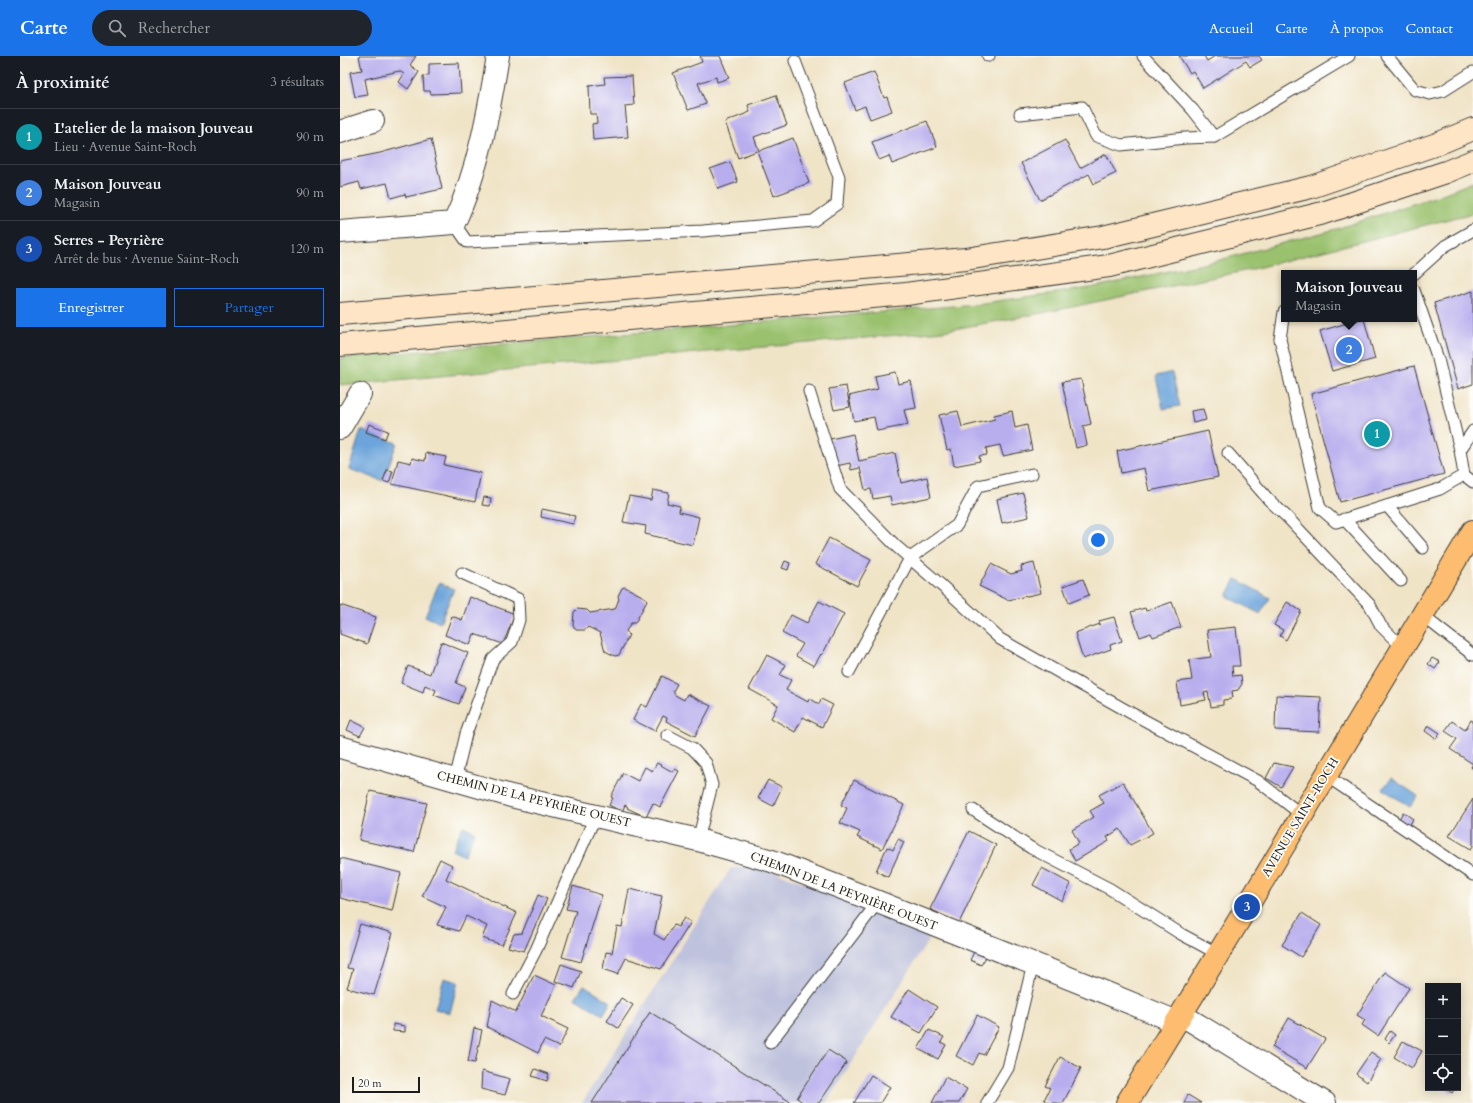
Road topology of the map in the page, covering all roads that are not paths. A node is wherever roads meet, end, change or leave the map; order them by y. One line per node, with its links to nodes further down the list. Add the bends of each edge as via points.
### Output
1 (498, 56): 13 (street, via 488,116 464,203)
2 (1143, 56): 11 (lane, via 1193,110)
3 (1349, 56): 11 (lane)
4 (1388, 56): 6 (lane, via 1415,90 1430,94 1443,91)
5 (795, 61): 13 (lane, via 840,177 837,204 813,221 703,231 467,242)
6 (1473, 72)
7 (1020, 114): 11 (lane, via 1082,107 1096,136 1121,145)
8 (374, 121): 10 (street)
9 (1473, 129): 18 (main road, via 1437,144 1311,186 1103,237 966,259)
10 (340, 132)
11 (1214, 137)
12 (1473, 161): 20 (main road, via 1323,213 1109,266 906,294)
13 (454, 223): 15 (street)
14 (1473, 230): 16 (lane, via 1445,246)
15 (340, 232)
16 (1417, 271)
17 (1417, 299): 25 (lane, via 1438,359)
18 (340, 314)
19 (1282, 322): 31 (lane, via 1280,338 1320,508 1336,522)
20 (340, 345)
21 (809, 391): 34 (lane, via 840,489 897,548)
22 (360, 394): 23 (street)
23 (340, 428)
24 (1473, 431): 25 (lane)
25 (1460, 450): 28 (lane)
26 (1228, 454): 38 (lane, via 1370,605 1381,626)
27 (1032, 474): 34 (lane, via 978,486 957,525)
28 (1464, 475): 29 (lane); 30 (lane, via 1440,489)
29 (1473, 482)
30 (1387, 506): 31 (lane); 33 (lane)
31 (1344, 519): 36 (lane)
32 (1473, 533): 37 (main road, AVENUE SAINT-ROCH)
33 (1423, 548)
34 (910, 558): 40 (lane); 47 (lane, via 1000,639 1258,781)
35 (462, 574): 44 (lane, via 518,599 519,620 512,642 493,659 466,734)
36 (1401, 581)
37 (1422, 616): 38 (main road, AVENUE SAINT-ROCH); 39 (lane)
38 (1403, 648): 43 (main road, AVENUE SAINT-ROCH)
39 (1473, 655)
40 (848, 672)
41 (667, 735): 48 (lane, via 692,748 706,763 712,785)
42 (340, 747): 44 (street, CHEMIN DE LA PEYRIÈRE OUEST)
43 (1325, 776): 47 (main road, AVENUE SAINT-ROCH); 49 (lane)
44 (455, 780): 46 (street, CHEMIN DE LA PEYRIÈRE OUEST, via 511,796)
45 (973, 810): 51 (lane, via 1032,848 1110,889)
46 (596, 815): 48 (street, CHEMIN DE LA PEYRIÈRE OUEST); 53 (lane, via 536,950)
47 (1302, 815): 51 (main road, AVENUE SAINT-ROCH)
48 (698, 840): 50 (street, CHEMIN DE LA PEYRIÈRE OUEST, via 772,861)
49 (1473, 875)
50 (878, 902): 52 (street, CHEMIN DE LA PEYRIÈRE OUEST); 55 (lane)
51 (1218, 954): 54 (main road, AVENUE SAINT-ROCH)
52 (1033, 964): 54 (street, CHEMIN DE LA PEYRIÈRE OUEST); 56 (lane, via 1008,1068)
53 (513, 994)
54 (1179, 1019): 57 (main road, AVENUE SAINT-ROCH); 58 (street, CHEMIN DE LA PEYRIÈRE OUEST, via 1190,1020)
55 (770, 1042)
56 (987, 1103)
57 (1127, 1103)
58 (1325, 1103)

